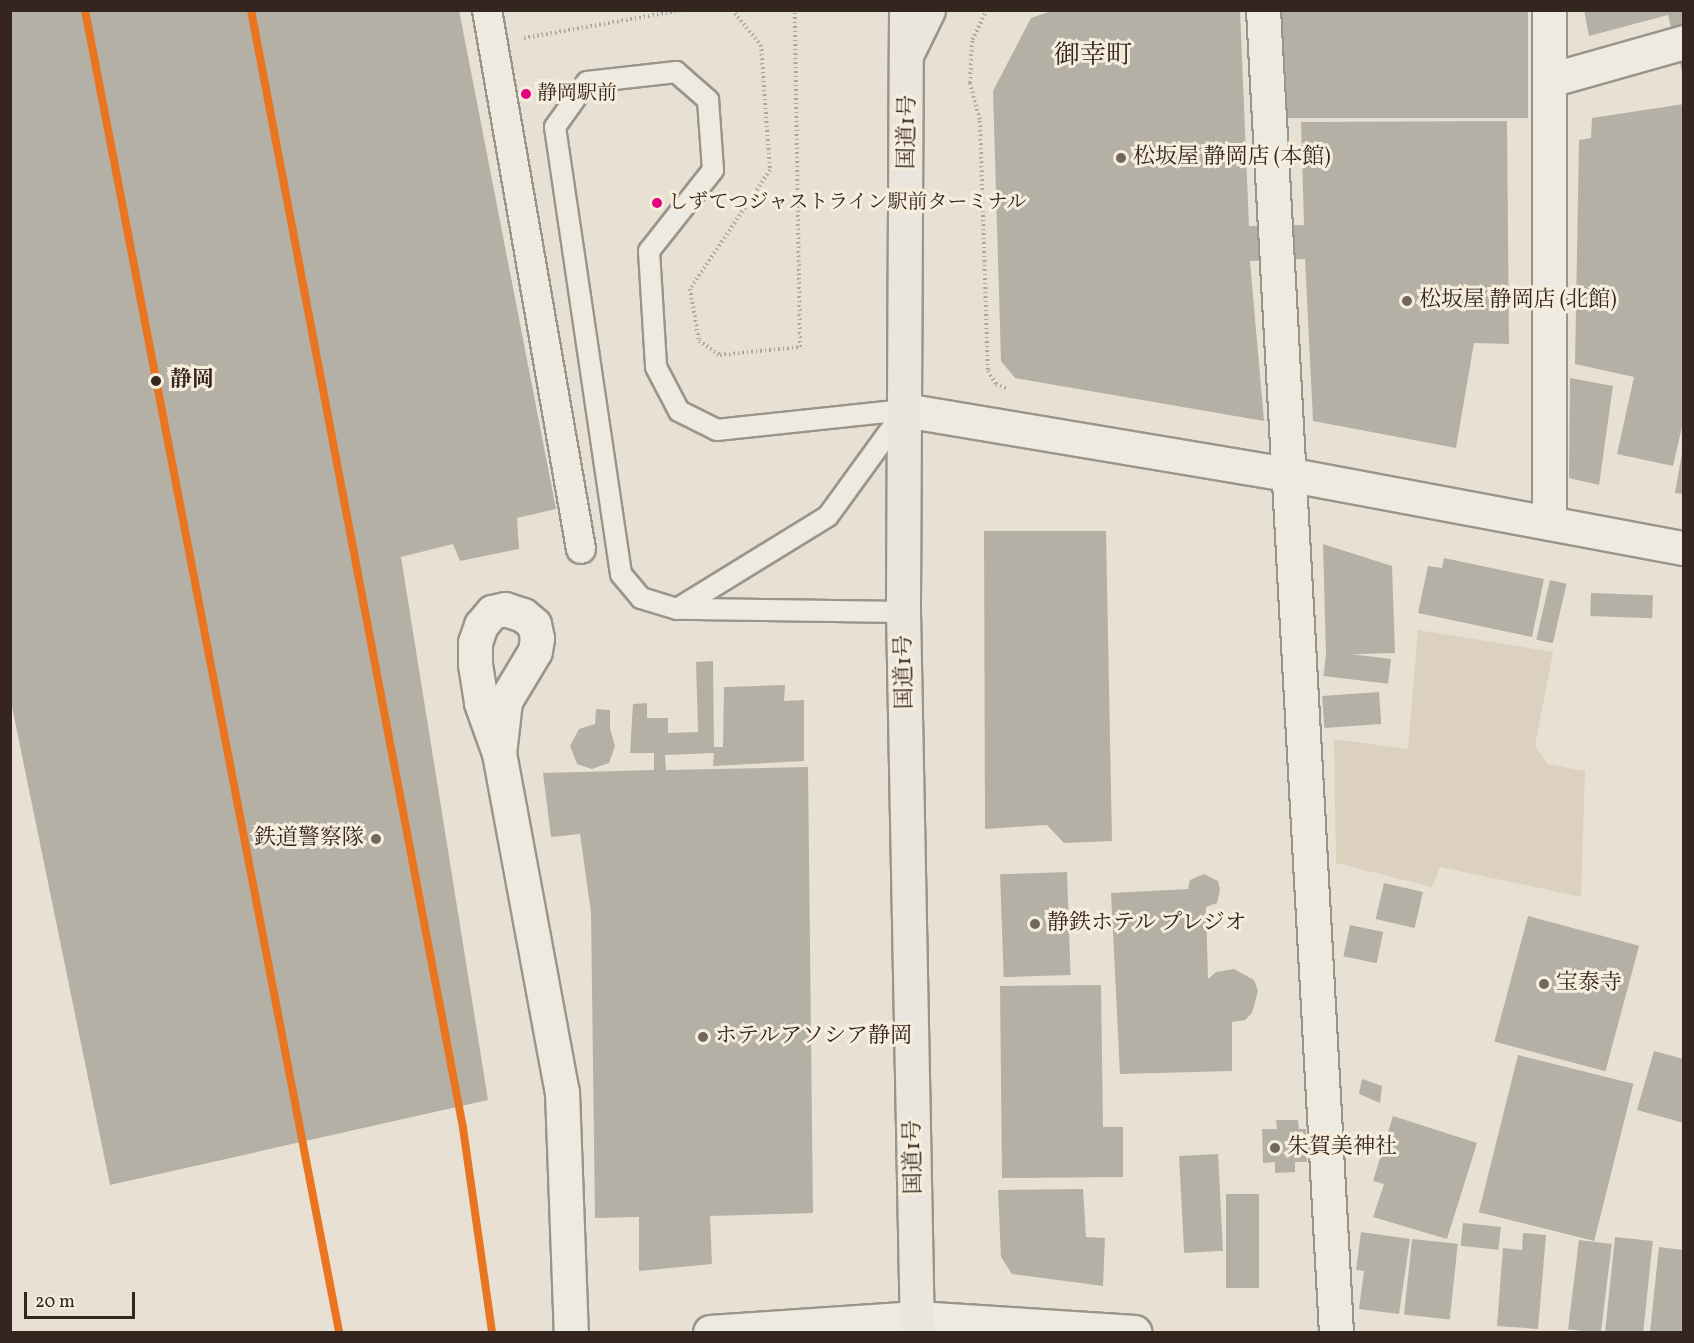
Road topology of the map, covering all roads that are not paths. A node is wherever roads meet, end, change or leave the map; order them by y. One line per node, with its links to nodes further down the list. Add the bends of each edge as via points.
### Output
1 (487, 10): 13 (street)
2 (906, 10): 7 (main road, 国道1号)
3 (928, 10): 7 (main road)
4 (1263, 10): 10 (street)
5 (1550, 10): 8 (street)
6 (1683, 42): 8 (street)
7 (909, 49): 9 (main road, 国道1号)
8 (1550, 80): 11 (street)
9 (904, 410): 10 (street); 14 (lane, via 828,516); 14 (lane, via 717,430 679,411 656,368 649,251 712,170 708,100 676,72 587,82 555,127 621,574 641,598); 15 (main road, 国道1号)
10 (1287, 474): 11 (street); 21 (street)
11 (1549, 523): 12 (street)
12 (1683, 548)
13 (581, 549)
14 (677, 609): 15 (lane)
15 (903, 612): 17 (main road, 国道1号)
16 (499, 753): 18 (street, via 562,1092)
17 (917, 1325): 19 (street); 20 (street)
18 (571, 1332)
19 (710, 1332)
20 (1135, 1332)
21 (1336, 1332)

